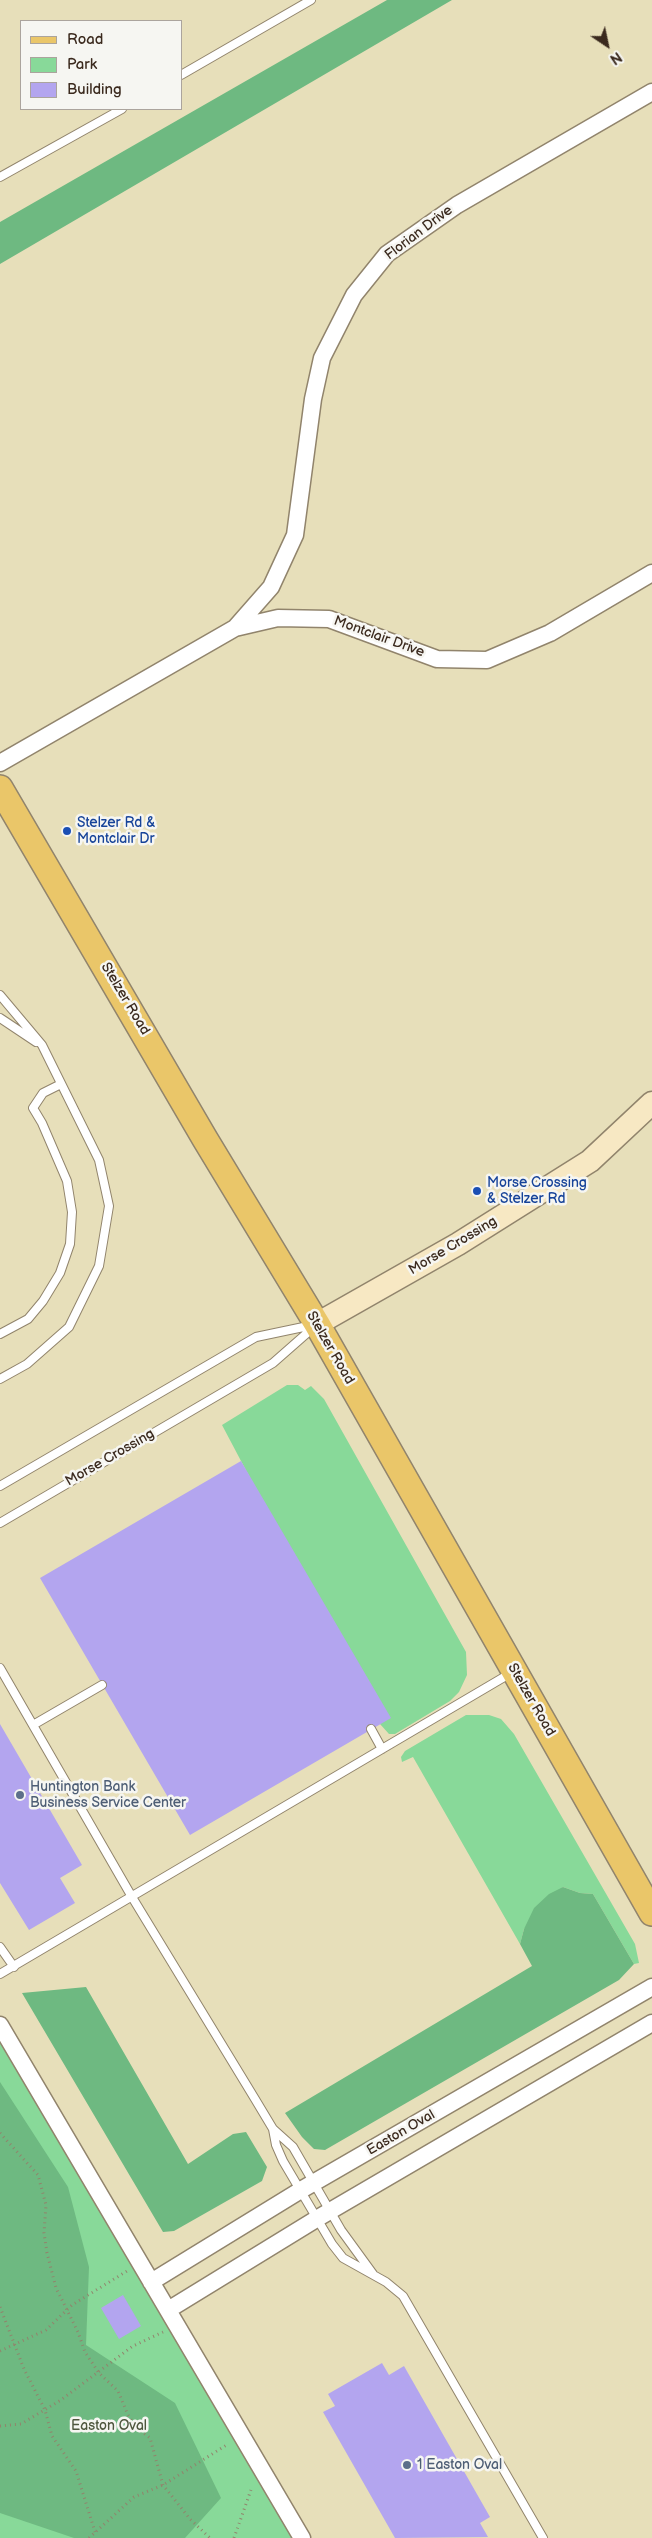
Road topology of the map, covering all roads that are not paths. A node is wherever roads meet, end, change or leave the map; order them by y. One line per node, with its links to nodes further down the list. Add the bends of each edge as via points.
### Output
1 (311, 0): 2 (lane)
2 (182, 74)
3 (652, 92): 7 (street, Florian Drive, via 457,205 387,254 354,295 322,358 313,399 295,535 271,587)
4 (120, 110): 5 (lane)
5 (0, 177)
6 (652, 573): 7 (street, Montclair Drive, via 550,633 488,660 437,659 329,619 278,618)
7 (235, 628): 8 (street, Montclair Drive)
8 (0, 763)
9 (0, 788): 15 (main road, Stelzer Road)
10 (0, 995): 12 (lane)
11 (0, 1018): 12 (lane)
12 (42, 1045): 13 (lane)
13 (61, 1084): 16 (lane, via 43,1093 33,1108 67,1181 72,1212 70,1244 60,1274 43,1301 28,1318); 17 (lane, via 98,1160 109,1206 99,1266 69,1327 27,1364)
14 (652, 1103): 15 (main road, Morse Crossing, via 590,1161 458,1244)
15 (317, 1324): 18 (lane, Morse Crossing, via 256,1337); 19 (lane, Morse Crossing, via 273,1363); 21 (main road, Stelzer Road)
16 (0, 1334)
17 (0, 1379)
18 (0, 1486)
19 (0, 1523)
20 (0, 1668): 23 (lane)
21 (514, 1671): 25 (lane); 27 (main road, Stelzer Road)
22 (102, 1685): 23 (lane)
23 (33, 1725): 26 (lane)
24 (371, 1729): 25 (lane)
25 (382, 1749): 26 (lane)
26 (132, 1897): 29 (lane); 34 (lane)
27 (652, 1913)
28 (0, 1947): 29 (lane)
29 (14, 1966): 30 (lane)
30 (0, 1974)
31 (652, 1987): 35 (street, Easton Oval)
32 (652, 2023): 36 (street)
33 (0, 2025): 38 (street)
34 (273, 2128): 35 (lane, via 293,2147); 35 (lane, via 283,2162)
35 (308, 2186): 36 (lane); 36 (lane); 38 (street, Easton Oval)
36 (325, 2214): 37 (lane); 37 (lane, via 343,2258); 39 (street)
37 (373, 2274): 41 (lane, via 403,2296 413,2311)
38 (151, 2282): 39 (street)
39 (168, 2310): 40 (street)
40 (302, 2538)
41 (543, 2538)

